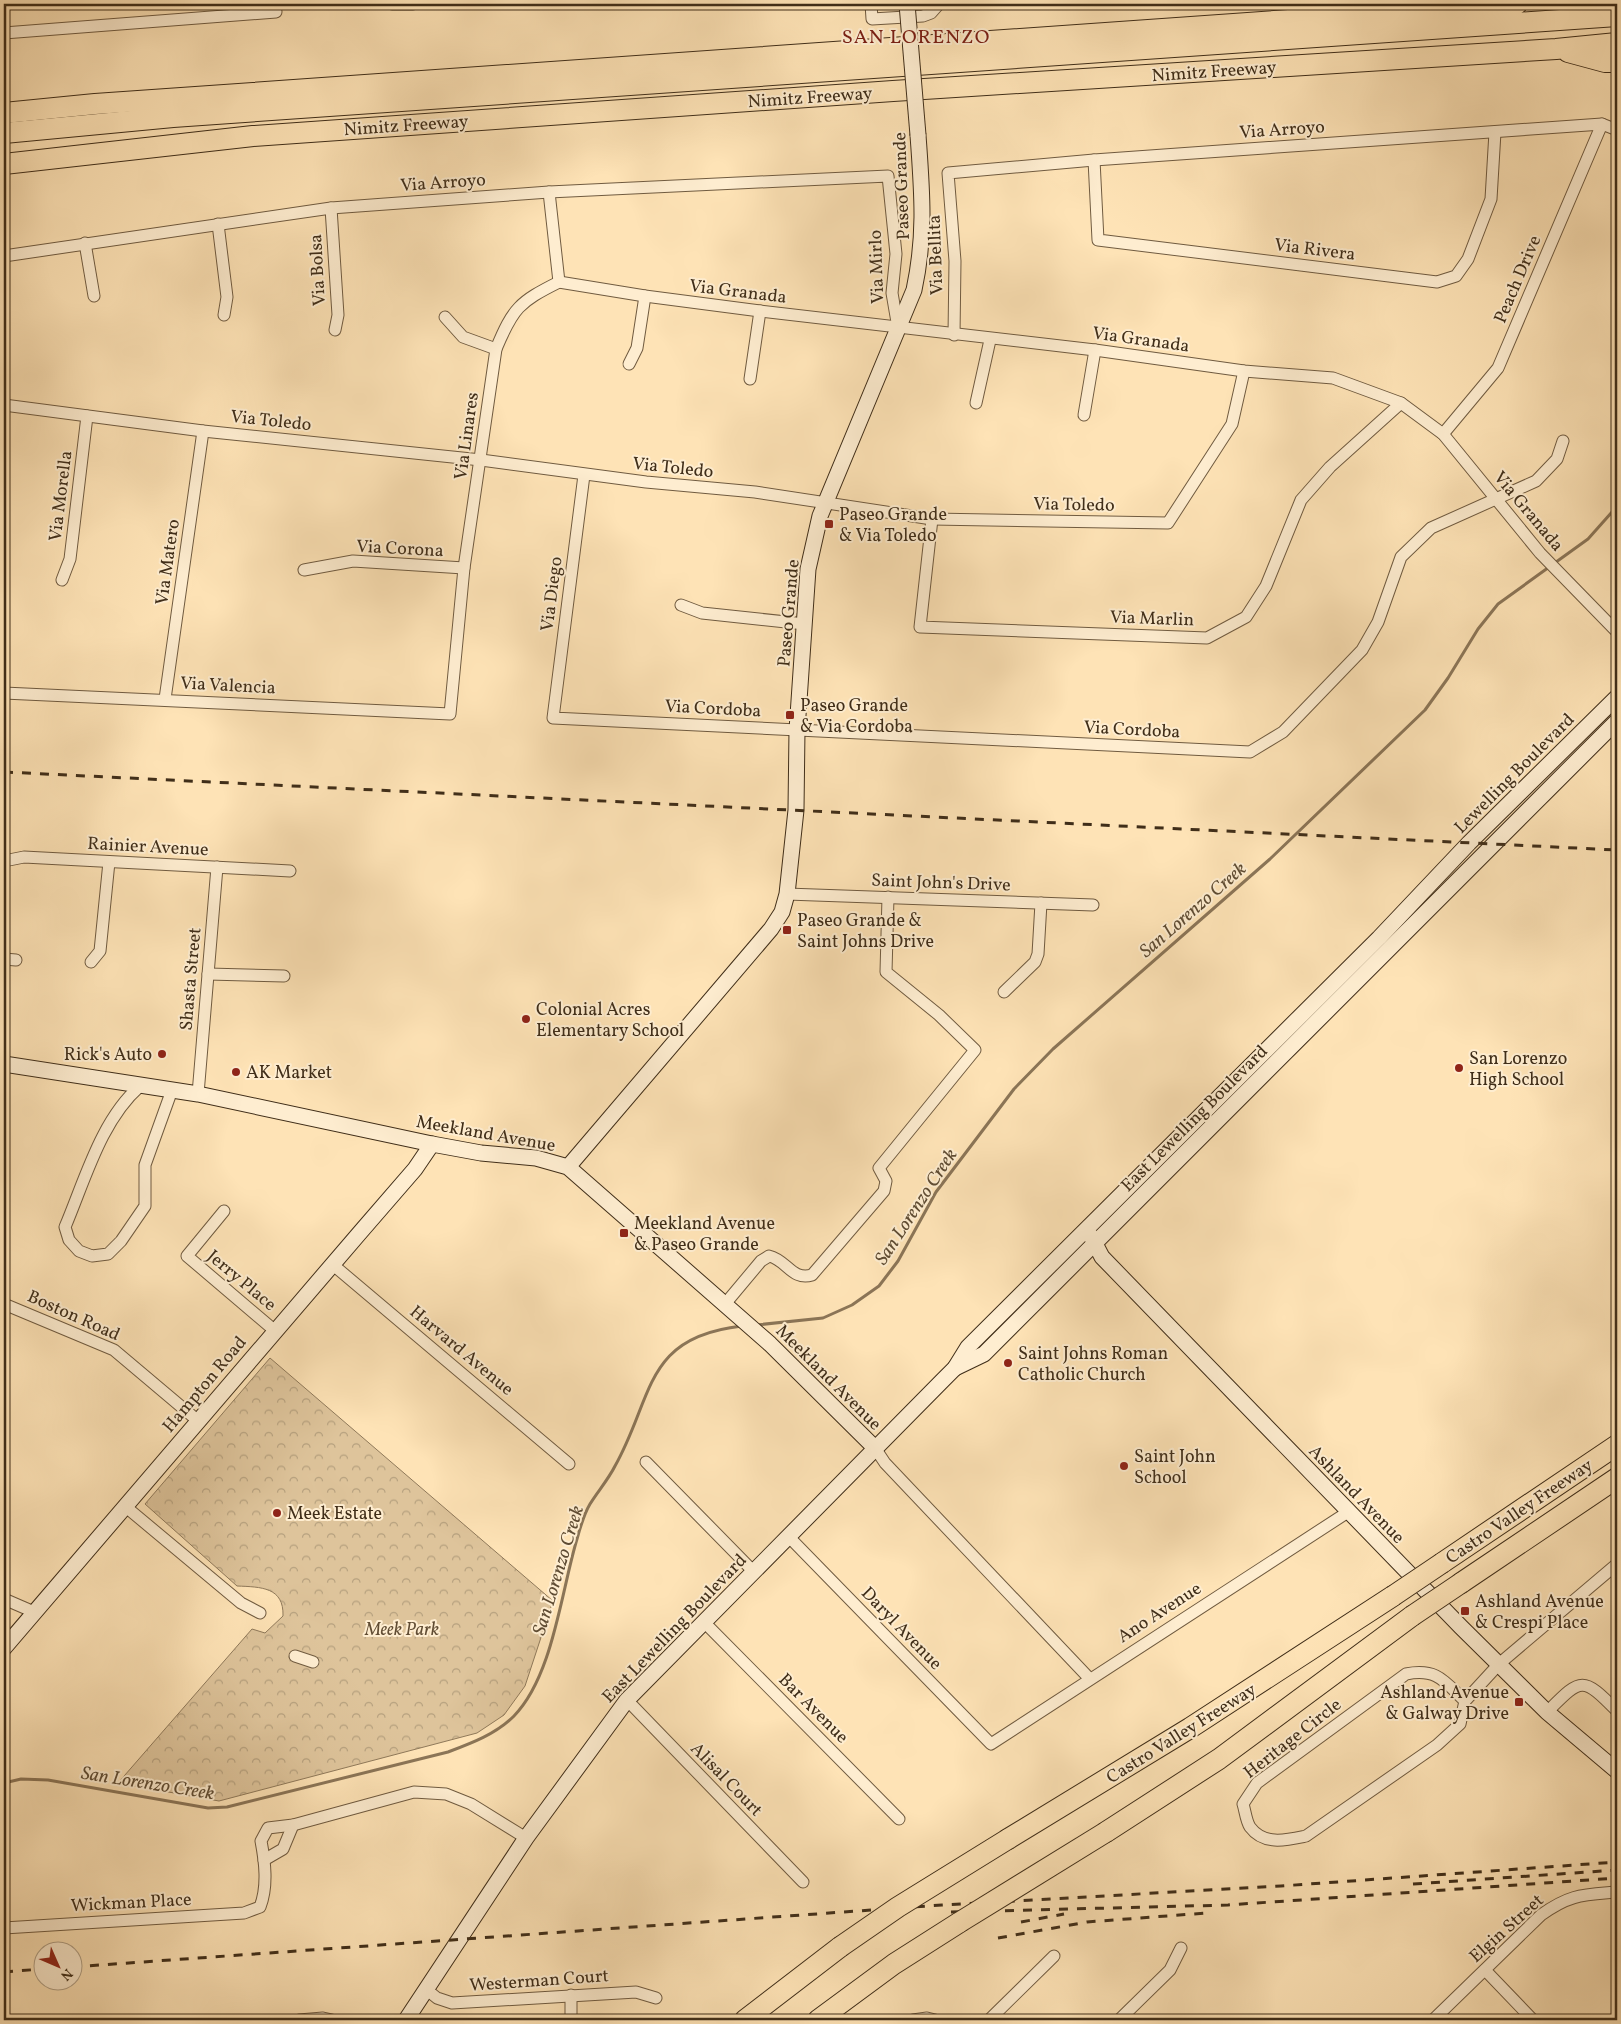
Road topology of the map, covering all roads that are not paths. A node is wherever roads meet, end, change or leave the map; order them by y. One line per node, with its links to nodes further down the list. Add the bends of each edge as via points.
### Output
1 (275, 4): 11 (street, via 276,12)
2 (392, 4): 3 (street)
3 (413, 4)
4 (871, 4): 6 (street, via 872,18 923,16)
5 (907, 4): 35 (main road, Paseo Grande, bridge, via 924,221 922,255 914,290)
6 (939, 4)
7 (1381, 4): 9 (highway)
8 (1517, 4): 9 (highway)
9 (1355, 14): 15 (highway)
10 (1617, 16): 19 (highway, via 182,116)
11 (4, 33)
12 (1617, 43): 13 (highway, Nimitz Freeway)
13 (1556, 49): 14 (highway, via 1605,62); 21 (highway, Nimitz Freeway, via 263,135)
14 (1617, 62)
15 (4, 113)
16 (1602, 124): 17 (street, Via Arroyo); 18 (street, Via Arroyo); 50 (street, Peach Drive, via 1498,368)
17 (1617, 130)
18 (1495, 132): 20 (street, Via Arroyo); 20 (street, Via Rivera, via 1491,199 1468,259 1456,276 1437,282 1098,240)
19 (4, 133)
20 (1094, 160): 22 (street, Via Arroyo)
21 (4, 164)
22 (948, 173): 37 (street, Via Bellita, via 955,261)
23 (888, 176): 24 (street, Via Arroyo); 35 (street, Via Mirlo, via 896,254 892,293)
24 (549, 192): 25 (street, Via Arroyo); 29 (street)
25 (332, 208): 26 (street, Via Arroyo); 36 (street, Via Bolsa, via 338,315)
26 (218, 224): 27 (street, Via Arroyo); 33 (street, via 227,297)
27 (85, 243): 28 (street, Via Arroyo); 30 (street)
28 (4, 256)
29 (559, 282): 31 (street, Via Granada); 39 (street, Via Linares, via 529,297 508,319)
30 (94, 296)
31 (645, 296): 32 (street, Via Granada); 41 (street, via 637,348)
32 (760, 311): 35 (street, Via Granada); 43 (street)
33 (224, 315)
34 (445, 317): 39 (street, via 463,337)
35 (898, 328): 37 (street, Via Granada); 55 (main road, Paseo Grande)
36 (335, 330)
37 (954, 335): 38 (street, Via Granada)
38 (990, 340): 40 (street, Via Granada); 44 (street)
39 (496, 349): 52 (street, Via Linares)
40 (1095, 350): 42 (street, Via Granada); 47 (street)
41 (629, 364)
42 (1244, 371): 45 (street, Via Granada, via 1333,378); 56 (street, Via Toledo, via 1232,424 1168,523)
43 (750, 379)
44 (976, 402)
45 (1401, 403): 50 (street, Via Granada); 56 (street, Via Marlin, via 1330,467 1301,500 1266,586 1246,617 1207,638 920,627)
46 (4, 405): 48 (street, Via Toledo)
47 (1084, 415)
48 (87, 416): 49 (street, Via Toledo); 59 (street, Via Morella, via 70,559)
49 (203, 431): 52 (street, Via Toledo); 65 (street, Via Matero)
50 (1443, 434): 54 (street, Via Granada)
51 (1563, 441): 54 (street, Via Cordoba, via 1557,459 1536,481)
52 (481, 460): 53 (street, Via Toledo); 57 (street, Via Linares)
53 (584, 475): 55 (street, Via Toledo); 67 (street, Via Diego)
54 (1495, 498): 62 (street, Via Granada, via 1540,553); 69 (street, Via Cordoba, via 1431,528 1401,558 1378,622 1362,650 1283,732 1250,752)
55 (826, 502): 56 (street, Via Toledo); 61 (main road, Paseo Grande, via 808,569)
56 (932, 519)
57 (464, 568): 58 (street, Via Corona, via 353,561); 66 (street, Via Linares)
58 (304, 570)
59 (62, 580)
60 (681, 605): 61 (street, via 702,613)
61 (805, 624): 69 (main road, Paseo Grande)
62 (1617, 632)
63 (4, 693): 65 (street, Via Valencia)
64 (1617, 697): 74 (main road, Lewelling Boulevard)
65 (165, 699): 66 (street, Via Valencia)
66 (450, 714)
67 (553, 718): 69 (street, Via Cordoba)
68 (1617, 721): 75 (main road, Lewelling Boulevard)
69 (797, 730): 76 (main road, Paseo Grande, via 796,810)
70 (4, 861): 71 (street, Rainier Avenue, via 24,857)
71 (109, 862): 72 (street, Rainier Avenue); 82 (street, via 100,951)
72 (217, 867): 73 (street, Rainier Avenue); 83 (street, Shasta Street)
73 (290, 871)
74 (1438, 877): 86 (main road, East Lewelling Boulevard)
75 (1454, 885): 87 (main road, East Lewelling Boulevard)
76 (787, 894): 77 (street, Saint John's Drive); 93 (main road, Paseo Grande, via 782,912 771,930)
77 (888, 897): 78 (street, Saint John's Drive); 99 (street, via 886,972 939,1015 975,1050 879,1168 886,1181 884,1191 812,1275 797,1276 775,1257 769,1256 760,1261)
78 (1041, 903): 79 (street, Saint John's Drive); 85 (street, via 1035,962)
79 (1093, 905)
80 (4, 959): 81 (street)
81 (16, 960)
82 (91, 962)
83 (208, 974): 84 (street); 91 (street, Shasta Street)
84 (284, 976)
85 (1004, 992)
86 (1271, 1044): 87 (main road); 95 (main road, East Lewelling Boulevard)
87 (1284, 1055): 96 (main road, East Lewelling Boulevard)
88 (4, 1064): 89 (main road, Meekland Avenue)
89 (140, 1086): 90 (main road, Meekland Avenue); 90 (street, via 110,1121 65,1227 69,1240 80,1251 92,1256 108,1254 145,1206 145,1164)
90 (172, 1090): 91 (main road, Meekland Avenue)
91 (198, 1094): 92 (main road, Meekland Avenue)
92 (432, 1144): 93 (main road, Meekland Avenue, via 536,1158); 97 (main road, Hampton Road, via 415,1169)
93 (568, 1167): 99 (main road, Meekland Avenue)
94 (224, 1211): 100 (street, Jerry Place, via 187,1256)
95 (1087, 1228): 96 (main road, Ashland Avenue); 101 (main road, East Lewelling Boulevard, via 968,1347)
96 (1095, 1244): 101 (main road, East Lewelling Boulevard, via 984,1354); 109 (main road, Ashland Avenue, via 1102,1257)
97 (332, 1264): 100 (main road, Hampton Road); 106 (street, Harvard Avenue)
98 (4, 1304): 102 (street, Boston Road, via 114,1350)
99 (730, 1308): 104 (main road, Meekland Avenue)
100 (274, 1330): 102 (main road, Hampton Road)
101 (955, 1368): 104 (main road, East Lewelling Boulevard)
102 (197, 1420): 108 (main road, Hampton Road)
103 (1617, 1445): 146 (highway, Castro Valley Freeway, bridge, via 1190,1728 898,1907)
104 (875, 1448): 110 (main road, East Lewelling Boulevard); 121 (street, Meekland Avenue, via 892,1470)
105 (646, 1462): 112 (street)
106 (569, 1464)
107 (1617, 1478): 147 (highway, Castro Valley Freeway, bridge, via 1412,1616 1238,1746 894,1964)
108 (126, 1507): 114 (main road, Hampton Road); 115 (street, via 241,1603)
109 (1348, 1512): 120 (main road, Ashland Avenue); 121 (street, Ano Avenue)
110 (789, 1537): 112 (main road, East Lewelling Boulevard); 126 (street, Daryl Avenue)
111 (1617, 1564): 120 (street, Heritage Circle)
112 (754, 1572): 116 (main road, East Lewelling Boulevard)
113 (4, 1599): 114 (street)
114 (34, 1612): 117 (main road, Hampton Road)
115 (260, 1613)
116 (704, 1622): 122 (main road, East Lewelling Boulevard); 128 (street, Bar Avenue)
117 (4, 1648)
118 (295, 1656): 119 (street)
119 (313, 1662)
120 (1499, 1664): 123 (street, Heritage Circle); 125 (main road, Ashland Avenue)
121 (1089, 1678): 126 (street, Ano Avenue)
122 (626, 1700): 130 (main road, East Lewelling Boulevard); 132 (street, Alisal Court)
123 (1465, 1701): 123 (street, Heritage Circle, via 1460,1724 1438,1745 1306,1836 1280,1841 1264,1838 1250,1826 1242,1804 1257,1783 1406,1674 1423,1671 1439,1677)
124 (1617, 1710): 125 (street, via 1592,1687 1579,1685 1570,1689)
125 (1547, 1712): 127 (main road, Ashland Avenue)
126 (991, 1744)
127 (1617, 1771)
128 (899, 1819)
129 (293, 1825): 130 (street, via 414,1792 446,1794 471,1804); 131 (street, via 283,1850); 131 (street, via 268,1828 261,1841)
130 (526, 1838): 138 (main road, East Lewelling Boulevard)
131 (264, 1860): 134 (street, Wickman Place, via 264,1896 260,1907 244,1913)
132 (803, 1882)
133 (1617, 1892): 137 (street, Elgin Street, via 1570,1897 1556,1905 1541,1915)
134 (4, 1928)
135 (1181, 1948): 150 (street, via 1170,1970)
136 (1054, 1956): 149 (street)
137 (1485, 1970): 151 (street, Elgin Street); 152 (street)
138 (427, 1990): 139 (street, Westerman Court, via 452,2004); 144 (main road, East Lewelling Boulevard)
139 (571, 1996): 140 (street, Westerman Court, via 636,1992); 145 (street)
140 (656, 1998)
141 (931, 2019): 148 (street)
142 (299, 2020): 143 (street)
143 (332, 2020)
144 (406, 2020)
145 (571, 2020)
146 (744, 2020)
147 (818, 2020)
148 (912, 2020)
149 (989, 2020)
150 (1119, 2020)
151 (1433, 2020)
152 (1533, 2020)

